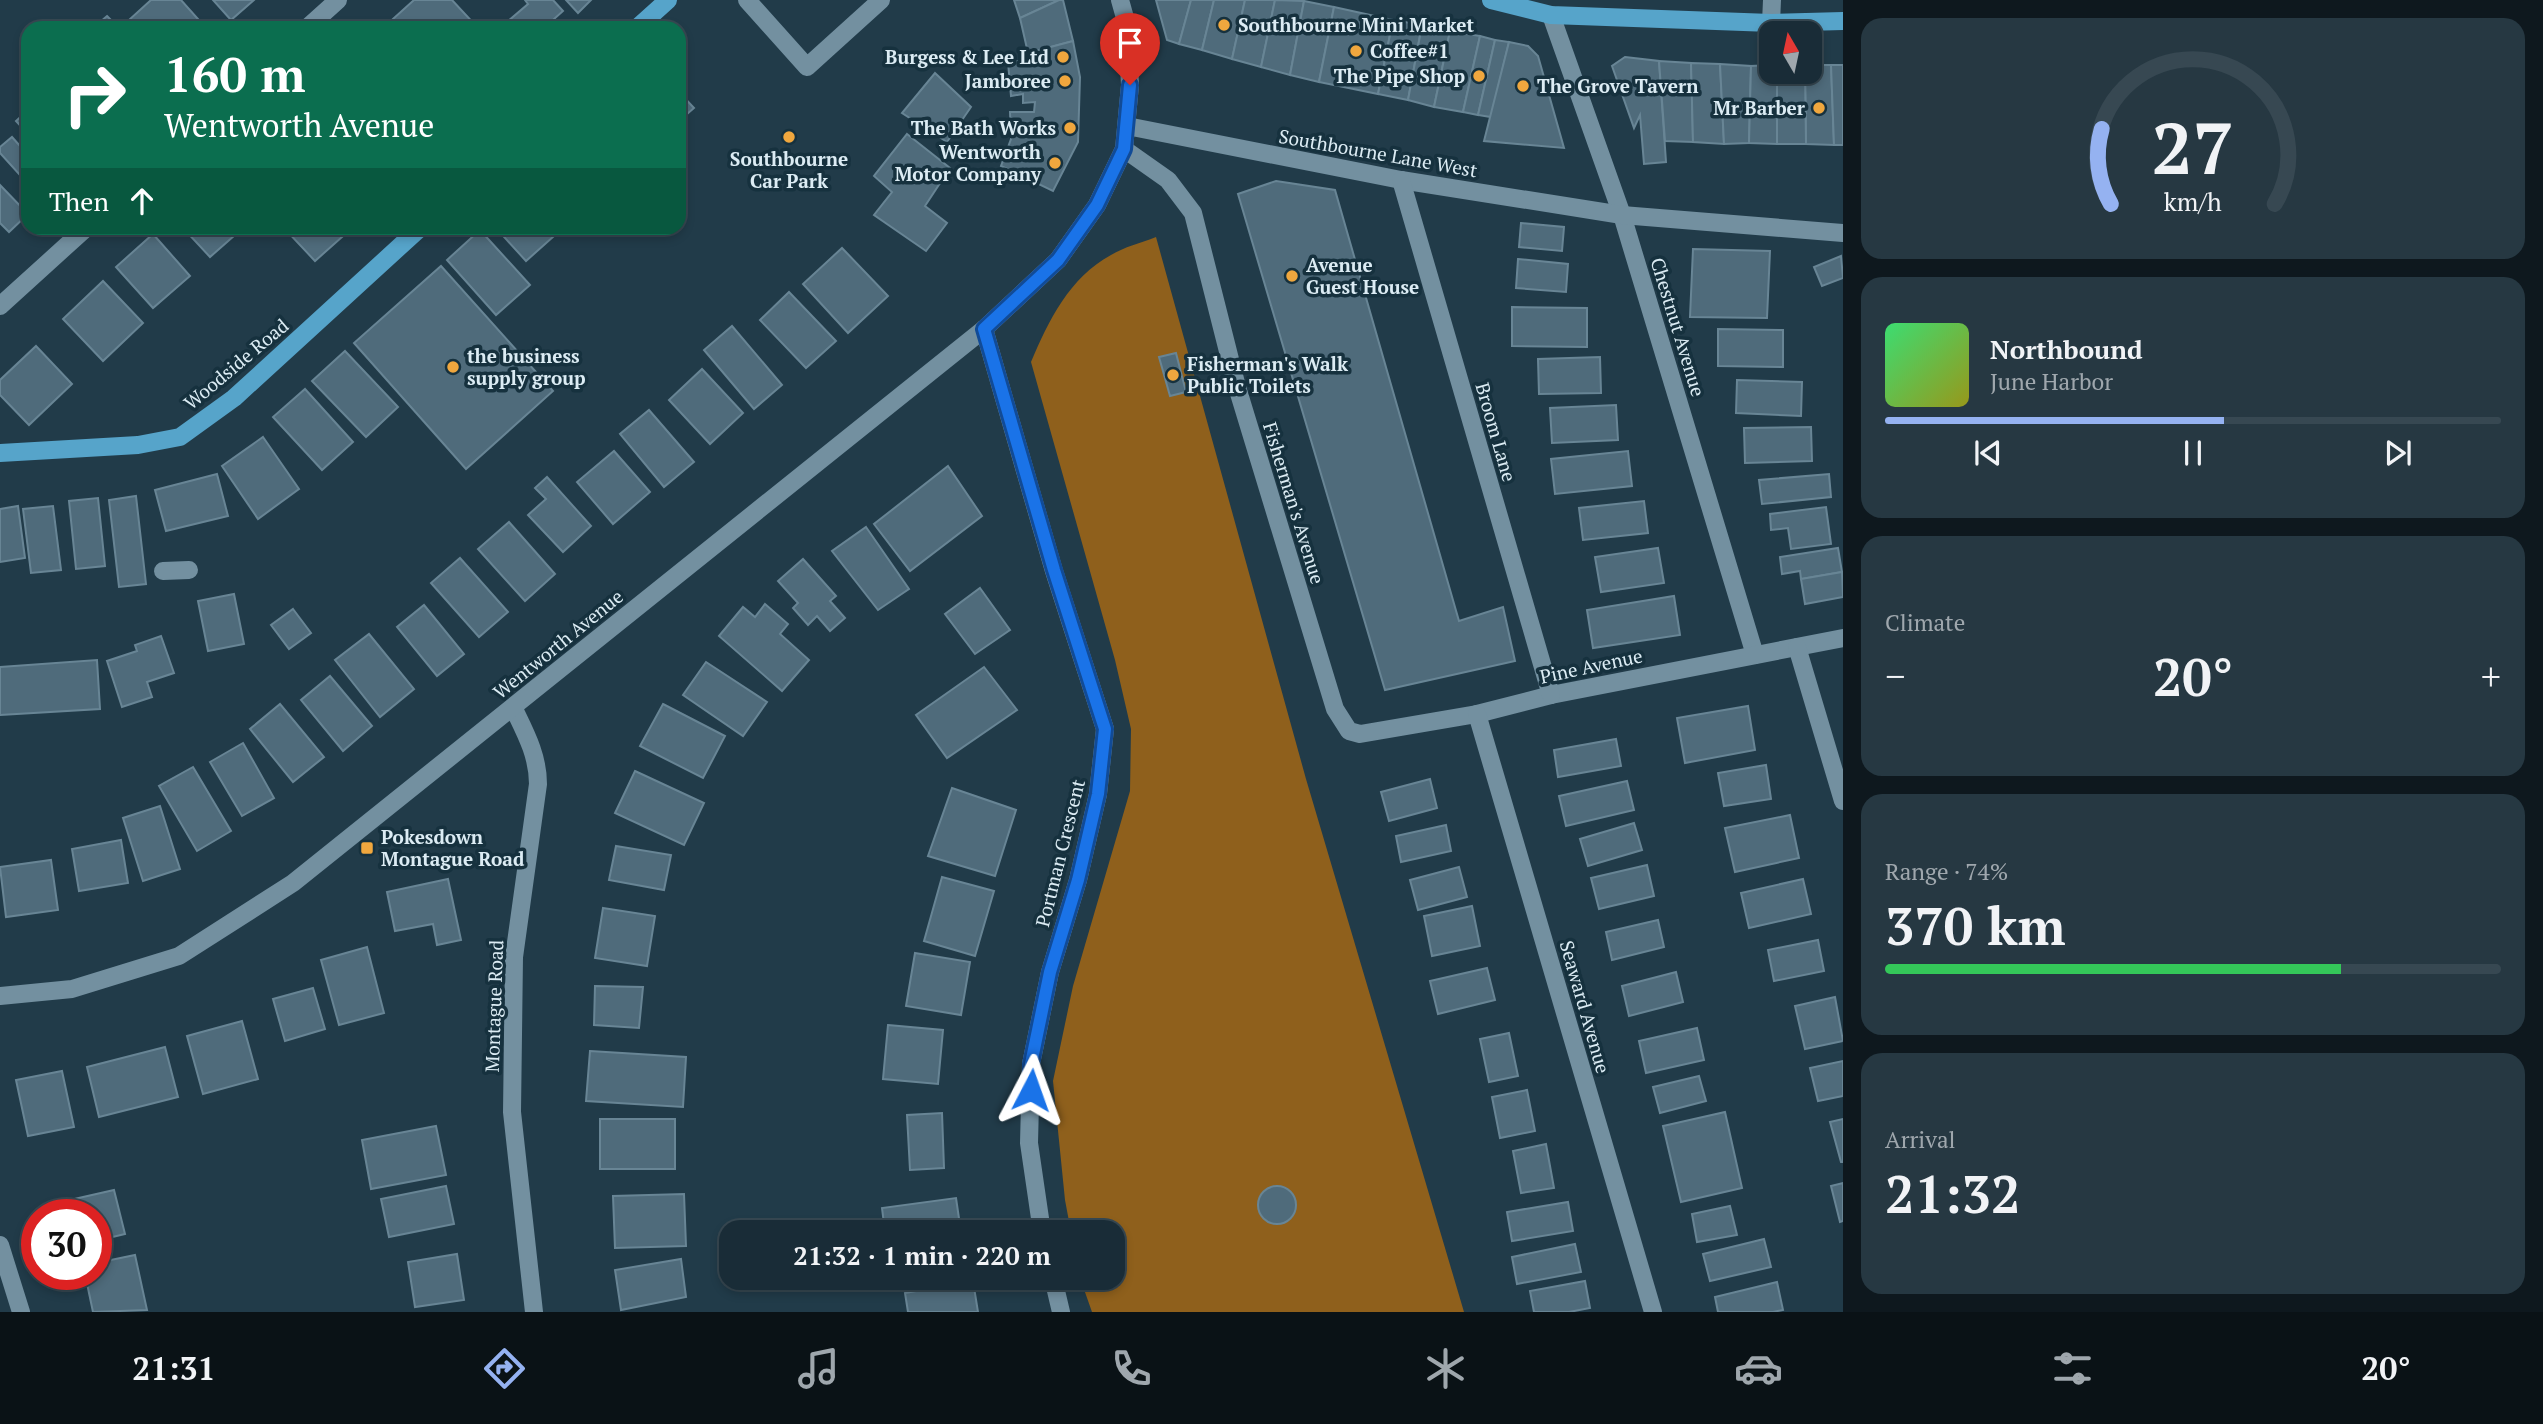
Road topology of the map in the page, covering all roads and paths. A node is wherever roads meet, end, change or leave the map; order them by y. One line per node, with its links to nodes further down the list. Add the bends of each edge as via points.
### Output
1 (338, 0): 9 (street)
2 (668, 0): 10 (main road)
3 (747, 0): 4 (street, via 807,67)
4 (881, 0)
5 (1120, 0): 15 (street, Wentworth Avenue, via 1127,25)
6 (1491, 0): 8 (main road)
7 (1772, 0): 11 (street)
8 (1551, 15): 14 (main road); 18 (street, Chestnut Avenue)
9 (315, 21)
10 (645, 21)
11 (1771, 21)
12 (1843, 21): 13 (main road)
13 (1822, 22)
14 (1759, 23)
15 (1127, 126): 16 (street, Wentworth Avenue); 17 (street, Southbourne Lane West)
16 (1124, 149): 23 (street, Wentworth Avenue, via 1097,205 1058,260); 33 (street, Fisherman's Avenue, via 1168,180 1193,213 1237,387 1335,709)
17 (1401, 180): 18 (street, Southbourne Lane West); 30 (street, Broom Lane)
18 (1622, 215): 19 (street, Southbourne Lane West); 29 (street, Chestnut Avenue)
19 (1843, 233)
20 (78, 235): 22 (street)
21 (412, 235): 24 (main road, Woodside Road, via 234,398 180,437)
22 (0, 306)
23 (984, 329): 31 (street, Wentworth Avenue); 36 (street, Portman Crescent, via 1105,729 1098,794 1050,972 1031,1064 1029,1143)
24 (0, 453)
25 (189, 570): 26 (street)
26 (163, 571)
27 (1843, 638): 28 (street, Pine Avenue)
28 (1797, 647): 29 (street, Pine Avenue); 34 (street)
29 (1755, 655): 30 (street, Pine Avenue)
30 (1551, 695): 32 (street, Pine Avenue)
31 (513, 707): 35 (street, Wentworth Avenue, via 293,883 179,956 72,989); 40 (street, Montague Road, via 538,770 514,957 512,1112)
32 (1477, 715): 33 (street, Pine Avenue, via 1360,734); 42 (street, Seaward Avenue)
33 (1349, 731)
34 (1843, 801)
35 (0, 996)
36 (1040, 1220)
37 (0, 1245): 39 (street)
38 (1056, 1290): 41 (street)
39 (21, 1312)
40 (534, 1312)
41 (1061, 1312)
42 (1653, 1312)

